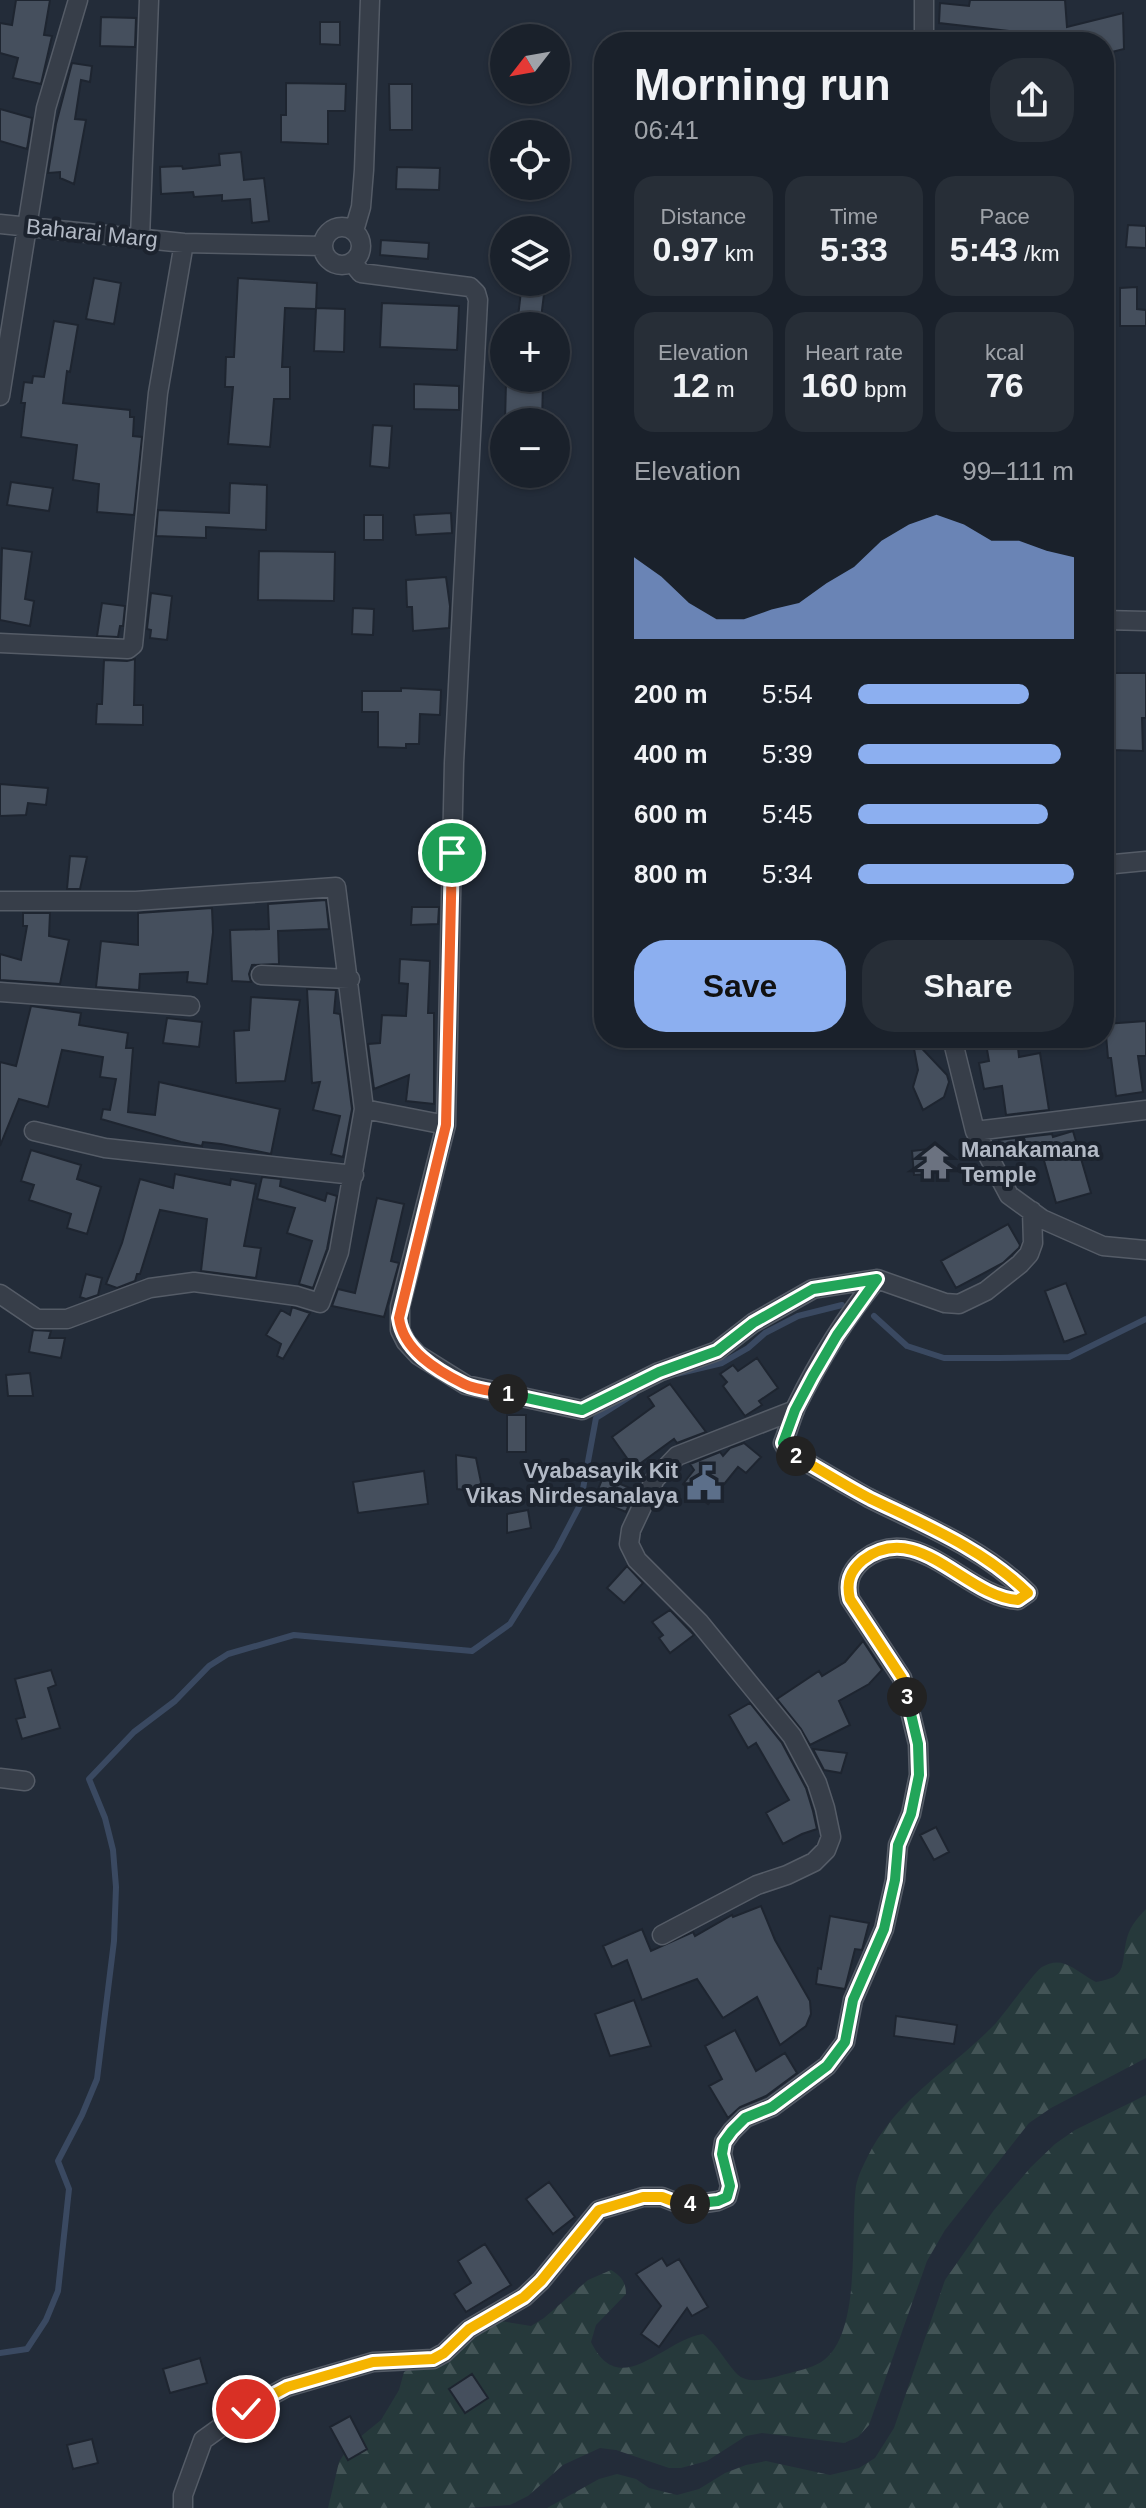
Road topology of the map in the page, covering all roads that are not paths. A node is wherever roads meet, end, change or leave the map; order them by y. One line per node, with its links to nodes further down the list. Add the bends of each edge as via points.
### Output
1 (78, 0): 7 (street, via 46,108)
2 (149, 0): 9 (street)
3 (370, 0): 8 (street, via 362,195)
4 (924, 0): 5 (street)
5 (924, 32)
6 (0, 224): 7 (street, Baharai Marg)
7 (28, 226): 9 (street, Baharai Marg); 13 (street)
8 (354, 231): 11 (street, via 331,230); 12 (street, via 361,247)
9 (140, 238): 10 (street, Baharai Marg)
10 (184, 243): 11 (street, Baharai Marg); 16 (street, via 158,393 133,645 128,649)
11 (323, 246): 12 (street, via 336,264)
12 (352, 262): 27 (street, via 361,273 470,287 478,300 454,763)
13 (0, 396)
14 (1114, 620): 15 (street)
15 (1146, 621)
16 (0, 643)
17 (1146, 861): 18 (street)
18 (1114, 864)
19 (0, 901): 21 (street, via 136,901 336,887)
20 (261, 975): 21 (street)
21 (350, 979): 25 (street)
22 (0, 992): 23 (street)
23 (190, 1006)
24 (954, 1048): 29 (street)
25 (364, 1109): 27 (street); 30 (street)
26 (1146, 1110): 29 (street)
27 (446, 1125): 33 (street, via 399,1318 406,1342 418,1355 466,1385 582,1410 717,1351 813,1289)
28 (34, 1131): 30 (street, via 105,1148)
29 (975, 1131): 31 (street, via 1009,1195)
30 (354, 1175): 34 (street, via 339,1252 320,1303 194,1282 150,1288 67,1319 37,1319)
31 (1032, 1211): 32 (street, via 1103,1246); 33 (street, via 1029,1254 986,1291 959,1304)
32 (1146, 1250)
33 (877, 1279): 35 (street, via 837,1335)
34 (0, 1294)
35 (795, 1410): 38 (street, via 677,1456 655,1479 629,1544 637,1560 699,1622 792,1736 817,1783 831,1837 814,1862); 39 (street, via 783,1443 788,1452 971,1549 1028,1593 1018,1600 993,1595 939,1561 903,1548 882,1549 850,1574 850,1599 902,1678 918,1744 919,1775 898,1845 884,1929 853,2000 845,2042 827,2066 732,2131 722,2154 730,2186 727,2197 685,2206 643,2197 599,2210 524,2297 469,2329 444,2353 433,2359 373,2362 287,2387 246,2409 203,2440)
36 (0, 1778): 37 (street)
37 (25, 1781)
38 (662, 1935)
39 (183, 2508)

